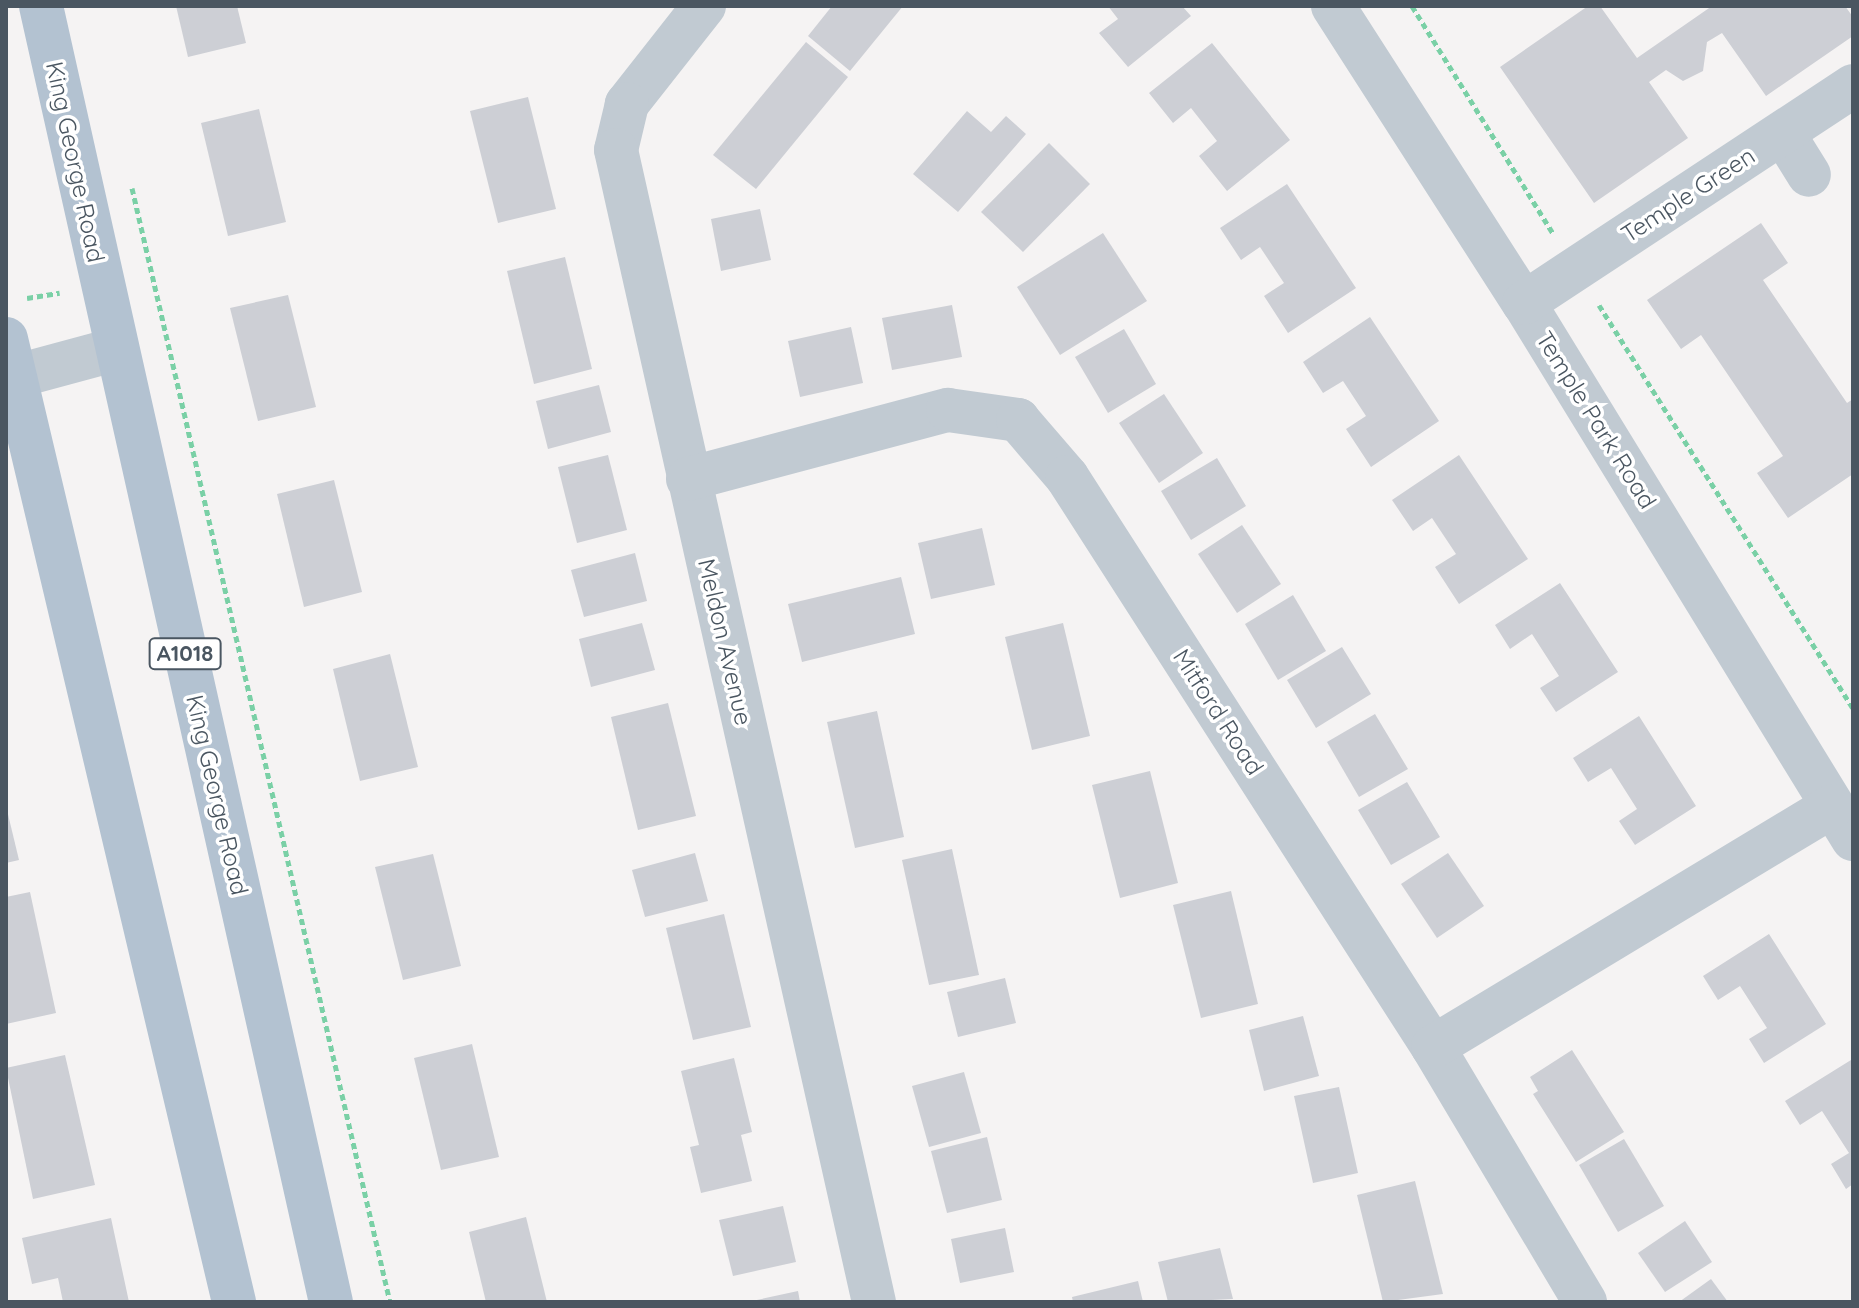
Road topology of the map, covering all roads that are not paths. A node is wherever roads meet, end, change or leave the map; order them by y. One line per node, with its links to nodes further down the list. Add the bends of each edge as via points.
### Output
1 (41, 6): 8 (main road, King George Road / A1018)
2 (1333, 6): 7 (street, Temple Park Road)
3 (683, 13): 10 (street, Meldon Avenue, via 627,104 616,150)
4 (1853, 86): 5 (street, Temple Green)
5 (1783, 133): 6 (street); 7 (street, Temple Green)
6 (1809, 175)
7 (1524, 303): 11 (street, Temple Park Road)
8 (117, 349): 9 (street); 14 (main road, King George Road / A1018)
9 (9, 365): 13 (main road)
10 (688, 479): 12 (street, Mitford Road, via 948,410 1018,420 1067,477); 15 (street, Meldon Avenue)
11 (1842, 822): 12 (street)
12 (1433, 1047): 16 (street, Mitford Road)
13 (234, 1302)
14 (331, 1302)
15 (874, 1302)
16 (1585, 1302)

